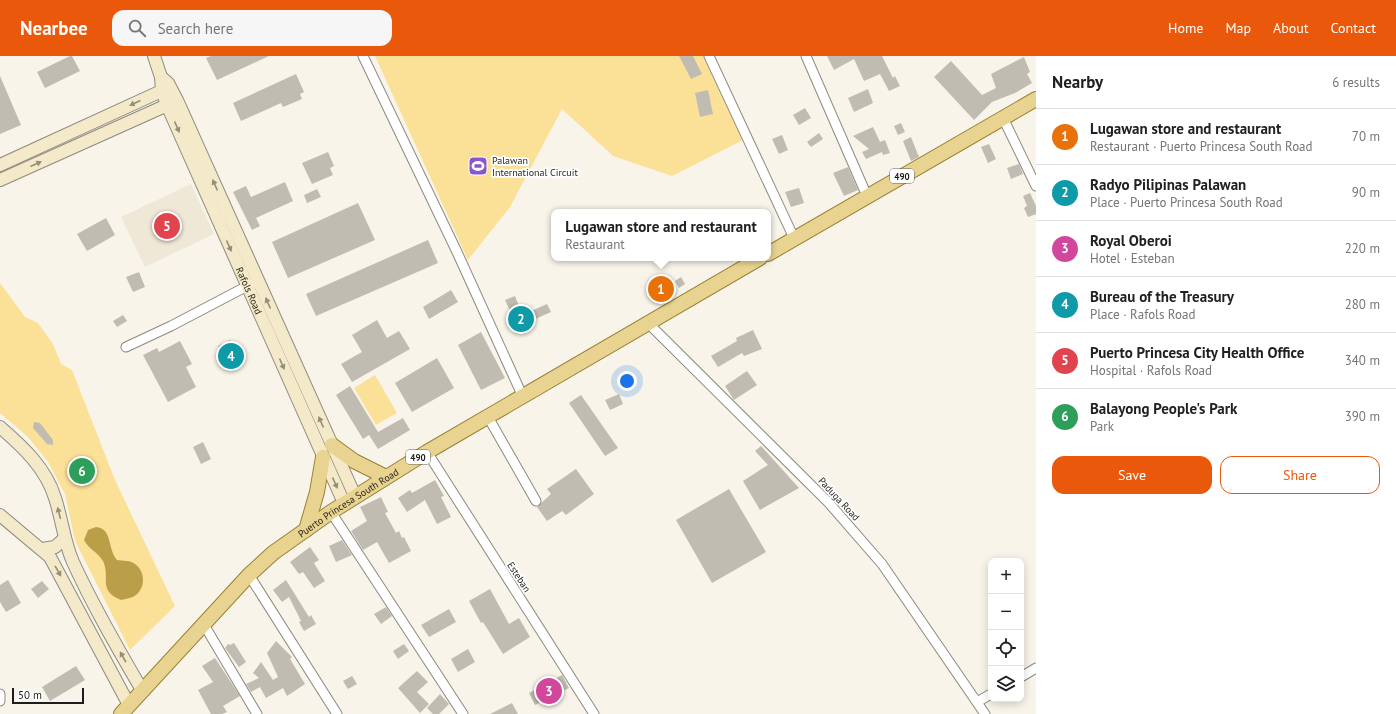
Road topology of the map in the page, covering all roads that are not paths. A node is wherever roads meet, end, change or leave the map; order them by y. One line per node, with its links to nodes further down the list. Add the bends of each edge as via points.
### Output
1 (154, 56): 5 (street, Rafols Road)
2 (363, 56): 19 (street)
3 (709, 56): 13 (street)
4 (806, 56): 12 (street)
5 (166, 89): 7 (street, Rafols Road); 9 (street, one-way to 9)
6 (1036, 99): 8 (main road, 490)
7 (172, 102): 10 (street, one-way to 7); 16 (street, Rafols Road)
8 (1003, 118): 11 (street); 12 (main road, 490)
9 (0, 165)
10 (0, 180)
11 (1036, 186)
12 (867, 196): 13 (main road, 490)
13 (794, 238): 14 (main road, 490)
14 (771, 252)
15 (755, 261): 17 (main road, Puerto Princesa South Road / 490)
16 (253, 284): 18 (street); 22 (street, Rafols Road, one-way to 16); 24 (street, Rafols Road, one-way to 24)
17 (649, 324): 19 (main road, Puerto Princesa South Road / 490); 41 (street, Paduga Road, via 838,513 882,564)
18 (126, 347)
19 (523, 397): 20 (main road, Puerto Princesa South Road / 490)
20 (488, 417): 23 (main road, Puerto Princesa South Road / 490); 27 (street)
21 (0, 427): 31 (street, one-way to 21, via 55,496 45,476 29,454)
22 (332, 445): 25 (main road, via 354,461); 26 (street, Rafols Road)
23 (427, 452): 25 (main road, Puerto Princesa South Road / 490); 46 (street, Esteban)
24 (323, 457): 26 (street, Rafols Road, one-way to 26); 30 (main road, via 317,492)
25 (386, 477): 26 (main road, Puerto Princesa South Road / 490)
26 (349, 500): 28 (main road, Puerto Princesa South Road / 490)
27 (536, 501)
28 (330, 512): 30 (main road, Puerto Princesa South Road / 490); 45 (street)
29 (0, 515): 32 (street)
30 (306, 530): 33 (main road, Puerto Princesa South Road / 490)
31 (65, 538): 32 (street, via 55,547); 37 (street, one-way to 31, via 73,562)
32 (42, 549): 42 (street, one-way to 42, via 60,574)
33 (249, 575): 34 (main road, Puerto Princesa South Road / 490); 44 (street)
34 (203, 623): 37 (main road, Puerto Princesa South Road / 490); 43 (street)
35 (1036, 668): 36 (street)
36 (1024, 675)
37 (142, 690): 42 (main road, Puerto Princesa South Road / 490)
38 (0, 694): 40 (street)
39 (988, 696): 41 (street)
40 (0, 701)
41 (977, 702): 47 (street, Paduga Road)
42 (125, 710)
43 (256, 714)
44 (337, 714)
45 (463, 714)
46 (594, 714)
47 (985, 714)

